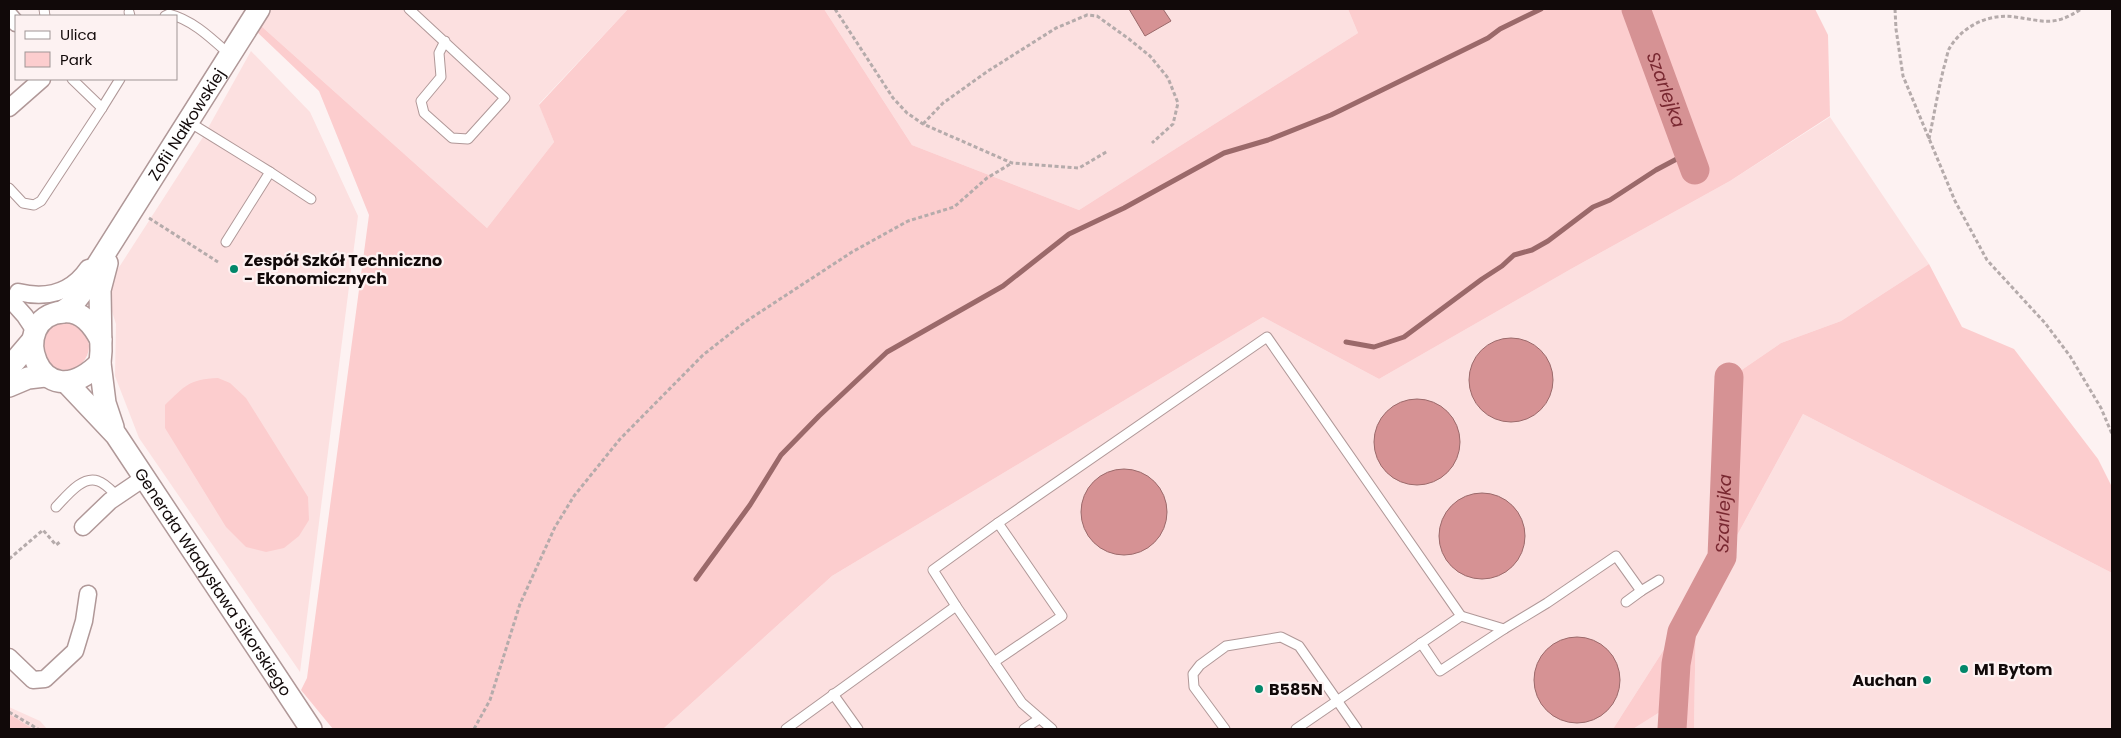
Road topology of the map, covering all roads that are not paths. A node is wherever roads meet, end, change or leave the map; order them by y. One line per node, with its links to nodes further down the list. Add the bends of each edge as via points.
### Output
1 (259, 9): 5 (street, Zofii Nałkowskiej)
2 (409, 9): 4 (lane)
3 (178, 16): 5 (lane)
4 (445, 41): 4 (lane, via 505,98 468,139 452,138 424,113 421,101 441,77 439,53)
5 (230, 55): 11 (street, Zofii Nałkowskiej)
6 (41, 80): 9 (street)
7 (73, 80): 10 (lane)
8 (119, 80): 10 (lane)
9 (9, 108)
10 (102, 108): 13 (lane, via 41,201 34,205 23,203)
11 (189, 122): 12 (lane); 15 (street, Zofii Nałkowskiej)
12 (270, 172): 14 (lane); 16 (lane)
13 (9, 188)
14 (311, 199)
15 (115, 239): 17 (street, via 73,285 58,293 43,296); 18 (street, via 81,296 71,306); 20 (street, via 100,290)
16 (226, 242)
17 (12, 292): 18 (street); 19 (street)
18 (56, 313): 19 (street, via 41,322); 20 (street, via 71,312 88,320)
19 (34, 336): 22 (street); 23 (street, via 33,354)
20 (101, 340): 21 (street)
21 (100, 363): 24 (street, via 79,380); 26 (street, via 105,403)
22 (9, 368)
23 (45, 376): 24 (street); 25 (street, via 28,378)
24 (66, 382): 26 (street)
25 (9, 386)
26 (116, 435): 27 (street, Generała Władysława Sikorskiego)
27 (144, 478): 28 (street); 45 (street, Generała Władysława Sikorskiego)
28 (118, 496): 29 (lane, via 100,482 89,481 78,485); 31 (street)
29 (56, 507)
30 (998, 523): 36 (lane, via 933,570); 37 (lane, via 1267,337); 41 (lane, via 1062,616)
31 (83, 527)
32 (1659, 580): 33 (lane)
33 (1641, 592): 35 (lane); 38 (lane, via 1616,556)
34 (88, 594): 40 (street, via 75,651 45,679 33,680)
35 (1626, 602)
36 (956, 606): 41 (lane); 42 (lane)
37 (1461, 616): 38 (lane); 39 (lane)
38 (1504, 629): 39 (lane, via 1440,672)
39 (1421, 643): 43 (lane)
40 (9, 657)
41 (994, 662): 44 (lane, via 1022,703)
42 (833, 694): 46 (lane); 47 (lane)
43 (1337, 701): 50 (lane, via 1299,646 1281,637 1226,646 1193,674 1194,687); 51 (lane); 52 (lane)
44 (1039, 719): 48 (lane); 49 (lane)
45 (311, 729)
46 (786, 729)
47 (858, 729)
48 (1024, 729)
49 (1052, 729)
50 (1225, 729)
51 (1296, 729)
52 (1357, 729)

